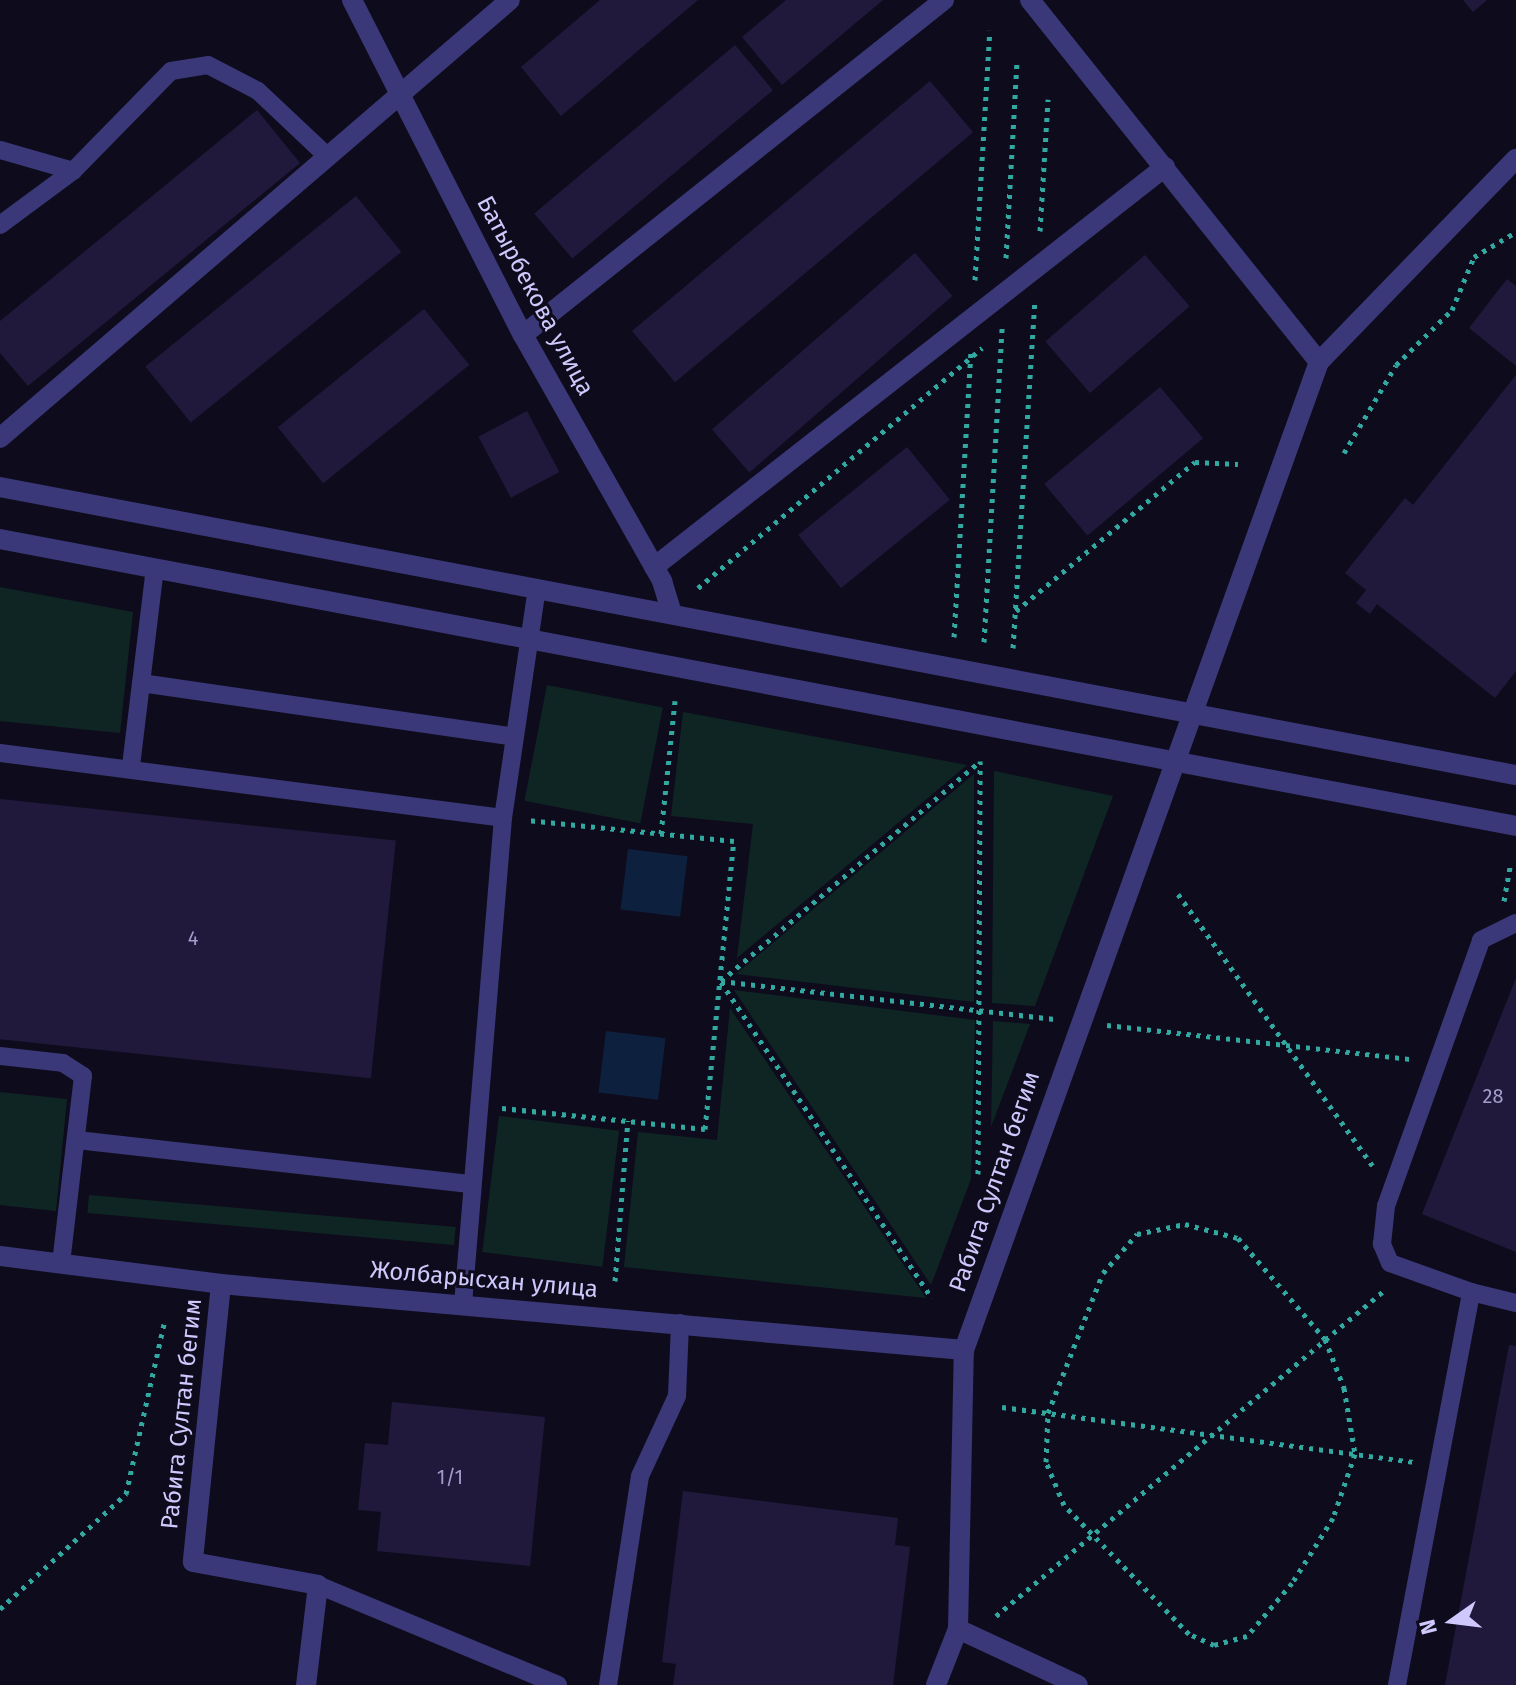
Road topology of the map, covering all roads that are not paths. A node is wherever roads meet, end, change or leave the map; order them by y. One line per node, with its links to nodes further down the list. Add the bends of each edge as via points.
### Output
1 (352, 0): 5 (street, Батырбекова улица)
2 (510, 0): 5 (street)
3 (944, 0): 12 (street)
4 (1030, 0): 9 (street)
5 (399, 93): 7 (street); 12 (street, Батырбекова улица)
6 (0, 150): 10 (lane)
7 (328, 157): 10 (lane, via 258,91 208,65 171,71); 14 (street)
8 (1516, 159): 13 (street)
9 (1165, 167): 13 (street); 17 (street)
10 (73, 171): 11 (lane)
11 (0, 225)
12 (523, 335): 17 (street, Батырбекова улица)
13 (1319, 362): 23 (street, Рабига Султан бегим)
14 (0, 438)
15 (0, 487): 19 (street)
16 (0, 539): 18 (street)
17 (654, 567): 20 (street, Батырбекова улица)
18 (155, 569): 21 (street); 22 (lane)
19 (537, 588): 20 (street); 21 (lane)
20 (672, 614): 23 (street)
21 (527, 639): 24 (lane); 26 (street)
22 (141, 683): 24 (lane); 27 (lane)
23 (1191, 713): 26 (street, Рабига Султан бегим); 28 (street)
24 (511, 736): 29 (lane)
25 (0, 753): 27 (lane)
26 (1171, 761): 30 (street); 42 (street, Рабига Султан бегим)
27 (131, 766): 29 (lane)
28 (1516, 775)
29 (503, 818): 34 (lane)
30 (1516, 826)
31 (1508, 925): 38 (lane, via 1481,940 1390,1192 1382,1244 1405,1273)
32 (0, 1056): 33 (lane, via 76,1068 85,1090)
33 (77, 1140): 34 (lane); 36 (lane)
34 (468, 1184): 40 (lane)
35 (0, 1256): 36 (street, Жолбарысхан улица)
36 (61, 1264): 37 (street, Жолбарысхан улица)
37 (221, 1284): 40 (street, Жолбарысхан улица); 43 (street, Рабига Султан бегим, via 193,1562)
38 (1471, 1292): 39 (lane); 50 (lane)
39 (1516, 1303)
40 (463, 1304): 41 (street, Жолбарысхан улица)
41 (680, 1323): 42 (street, Жолбарысхан улица); 47 (lane, via 677,1396 640,1476)
42 (964, 1350): 44 (street, Рабига Султан бегим)
43 (318, 1585): 45 (street); 46 (lane)
44 (958, 1629): 48 (street, Рабига Султан бегим); 49 (street)
45 (306, 1685)
46 (558, 1685)
47 (608, 1685)
48 (936, 1685)
49 (1078, 1685)
50 (1397, 1685)

